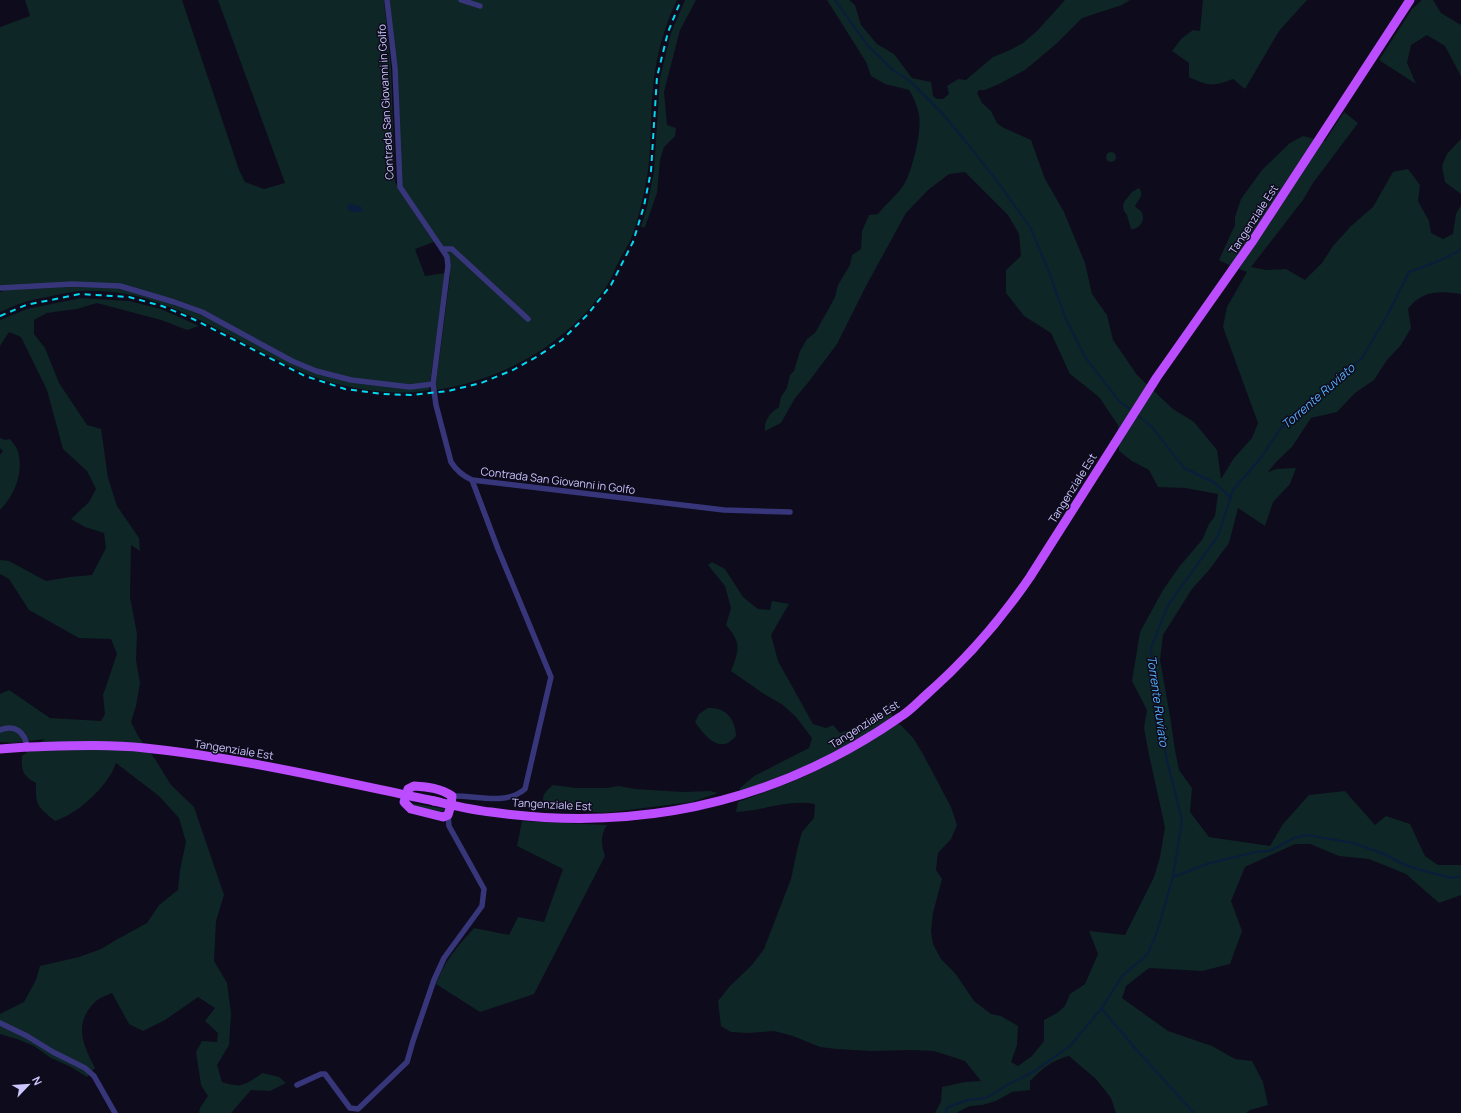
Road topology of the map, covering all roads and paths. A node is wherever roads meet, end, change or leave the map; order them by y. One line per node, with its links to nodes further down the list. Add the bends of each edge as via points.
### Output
1 (387, 0): 5 (street, Contrada San Giovanni in Golfo, via 395,68 400,187)
2 (461, 0): 4 (street)
3 (1410, 0): 14 (main road, Tangenziale Est, via 1252,242 1157,377 1010,607 949,674 902,716 815,767 738,797 696,807 612,818 550,818 489,812)
4 (480, 6)
5 (442, 249): 7 (street, via 452,249); 8 (street, Contrada San Giovanni in Golfo, via 447,257 448,266)
6 (0, 288): 8 (street, via 72,284 120,286 202,312 292,361 316,371 351,380 410,387)
7 (528, 319)
8 (433, 384): 9 (street, Contrada San Giovanni in Golfo, via 451,462)
9 (472, 480): 10 (street, Contrada San Giovanni in Golfo, via 704,508); 14 (street, via 551,676 525,789 512,797 499,799)
10 (790, 512)
11 (0, 730): 12 (street, via 18,730 23,734)
12 (27, 747): 13 (main road, Tangenziale Est); 14 (main road, Tangenziale Est, bridge, via 100,746 203,755 272,766 434,801)
13 (0, 749)
14 (452, 800): 15 (main road); 15 (main road, via 444,791 414,786 408,789 404,802 411,809 444,817)
15 (448, 815): 17 (street, via 449,826 484,889 482,906 444,958 434,980 407,1062 358,1109 350,1108 325,1074)
16 (0, 1023): 18 (street, via 85,1068 94,1076)
17 (297, 1085)
18 (115, 1113)

